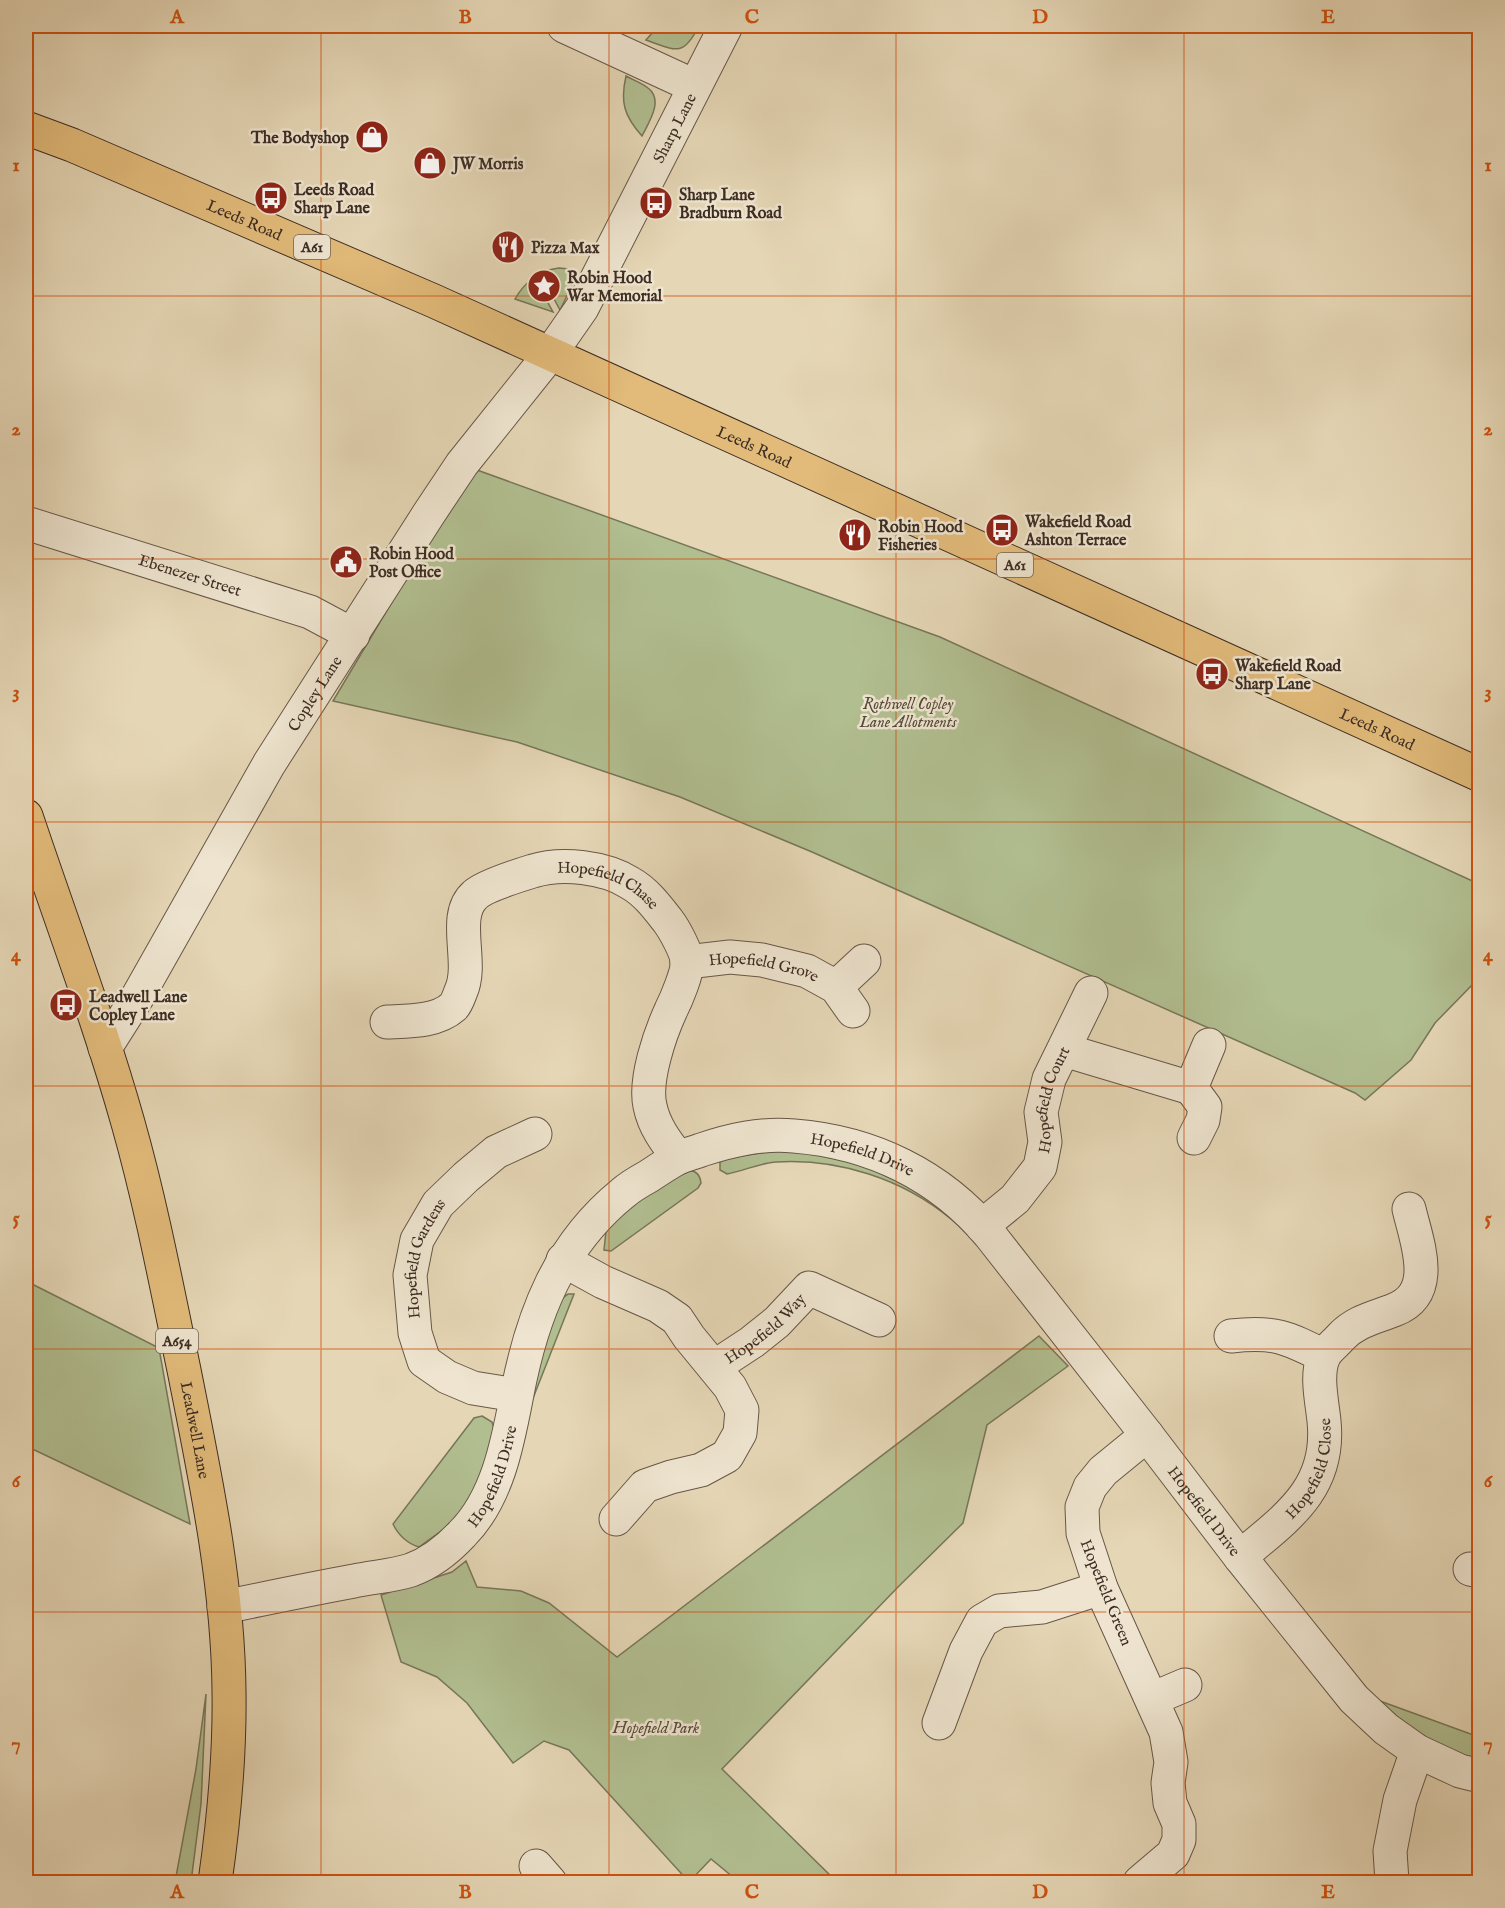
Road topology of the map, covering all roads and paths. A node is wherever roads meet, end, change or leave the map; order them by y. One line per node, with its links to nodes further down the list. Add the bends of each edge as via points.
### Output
1 (564, 26): 3 (street)
2 (726, 26): 3 (street, Sharp Lane)
3 (694, 86): 5 (street, Sharp Lane, via 582,308)
4 (26, 129): 5 (main road, Leeds Road / A61, via 287,236)
5 (550, 354): 7 (street, Copley Lane, via 462,464); 8 (main road, Leeds Road / A61)
6 (26, 523): 7 (street, Ebenezer Street, via 310,612)
7 (353, 635): 15 (street, Copley Lane, via 269,764)
8 (1479, 775)
9 (26, 816): 15 (main road, Leadwell Lane / A654)
10 (864, 961): 11 (street, Hopefield Grove, via 845,999 807,971 762,960 730,957)
11 (687, 962): 13 (street, Hopefield Chase, via 676,932 654,902 630,882 570,865 535,870 491,886 475,895 466,907 462,922 465,981 454,1006 418,1020); 20 (street, via 651,1071 650,1105 660,1133)
12 (1091, 993): 16 (street, Hopefield Court)
13 (387, 1022)
14 (1209, 1045): 17 (street)
15 (105, 1048): 33 (main road, Leadwell Lane / A654, via 129,1125 164,1276 213,1523)
16 (1064, 1050): 17 (street); 22 (street, Hopefield Court, via 1049,1079 1041,1113 1045,1142 1040,1167 1015,1198)
17 (1191, 1088): 18 (street, via 1205,1107)
18 (1208, 1129)
19 (535, 1134): 28 (street, Hopefield Gardens, via 488,1141 466,1177 438,1204 417,1240 410,1275 415,1333 424,1361 473,1388)
20 (678, 1157): 22 (street, Hopefield Drive, via 721,1143 775,1134 837,1141 910,1168 935,1183); 23 (street, Hopefield Drive, via 624,1192 593,1221)
21 (1409, 1209): 26 (street, via 1421,1261 1420,1284 1410,1301 1348,1330)
22 (982, 1226): 29 (street, Hopefield Drive)
23 (563, 1260): 27 (street, Hopefield Way, via 677,1319); 28 (street, Hopefield Drive, via 538,1316)
24 (879, 1320): 27 (street, Hopefield Way, via 809,1288 777,1322)
25 (1231, 1336): 26 (street, via 1282,1336)
26 (1324, 1356): 31 (street, Hopefield Close, via 1320,1381 1326,1437 1322,1465 1291,1514)
27 (714, 1367): 30 (street, Hopefield Way, via 742,1410 740,1433 728,1456 701,1470 645,1486)
28 (516, 1395): 33 (street, Hopefield Drive, via 503,1455 485,1502 464,1533 441,1554 411,1570)
29 (1147, 1436): 31 (street, Hopefield Drive); 32 (street, Hopefield Green, via 1103,1471 1090,1487 1082,1508 1083,1533)
30 (616, 1519)
31 (1240, 1557): 37 (street, Hopefield Drive, via 1354,1699)
32 (1101, 1588): 35 (street, Hopefield Green); 36 (street, via 1042,1606 999,1611 982,1621 966,1651)
33 (224, 1607): 39 (main road, Leadwell Lane / A654, via 229,1690 228,1775)
34 (1185, 1685): 35 (street)
35 (1152, 1699): 40 (street, Hopefield Green, via 1166,1732 1171,1762 1170,1803 1179,1824 1179,1840 1173,1854)
36 (939, 1723)
37 (1416, 1751): 38 (street, Hopefield Drive); 41 (street, via 1400,1800 1390,1851)
38 (1479, 1776)
39 (215, 1882)
40 (1140, 1882)
41 (1392, 1882)

